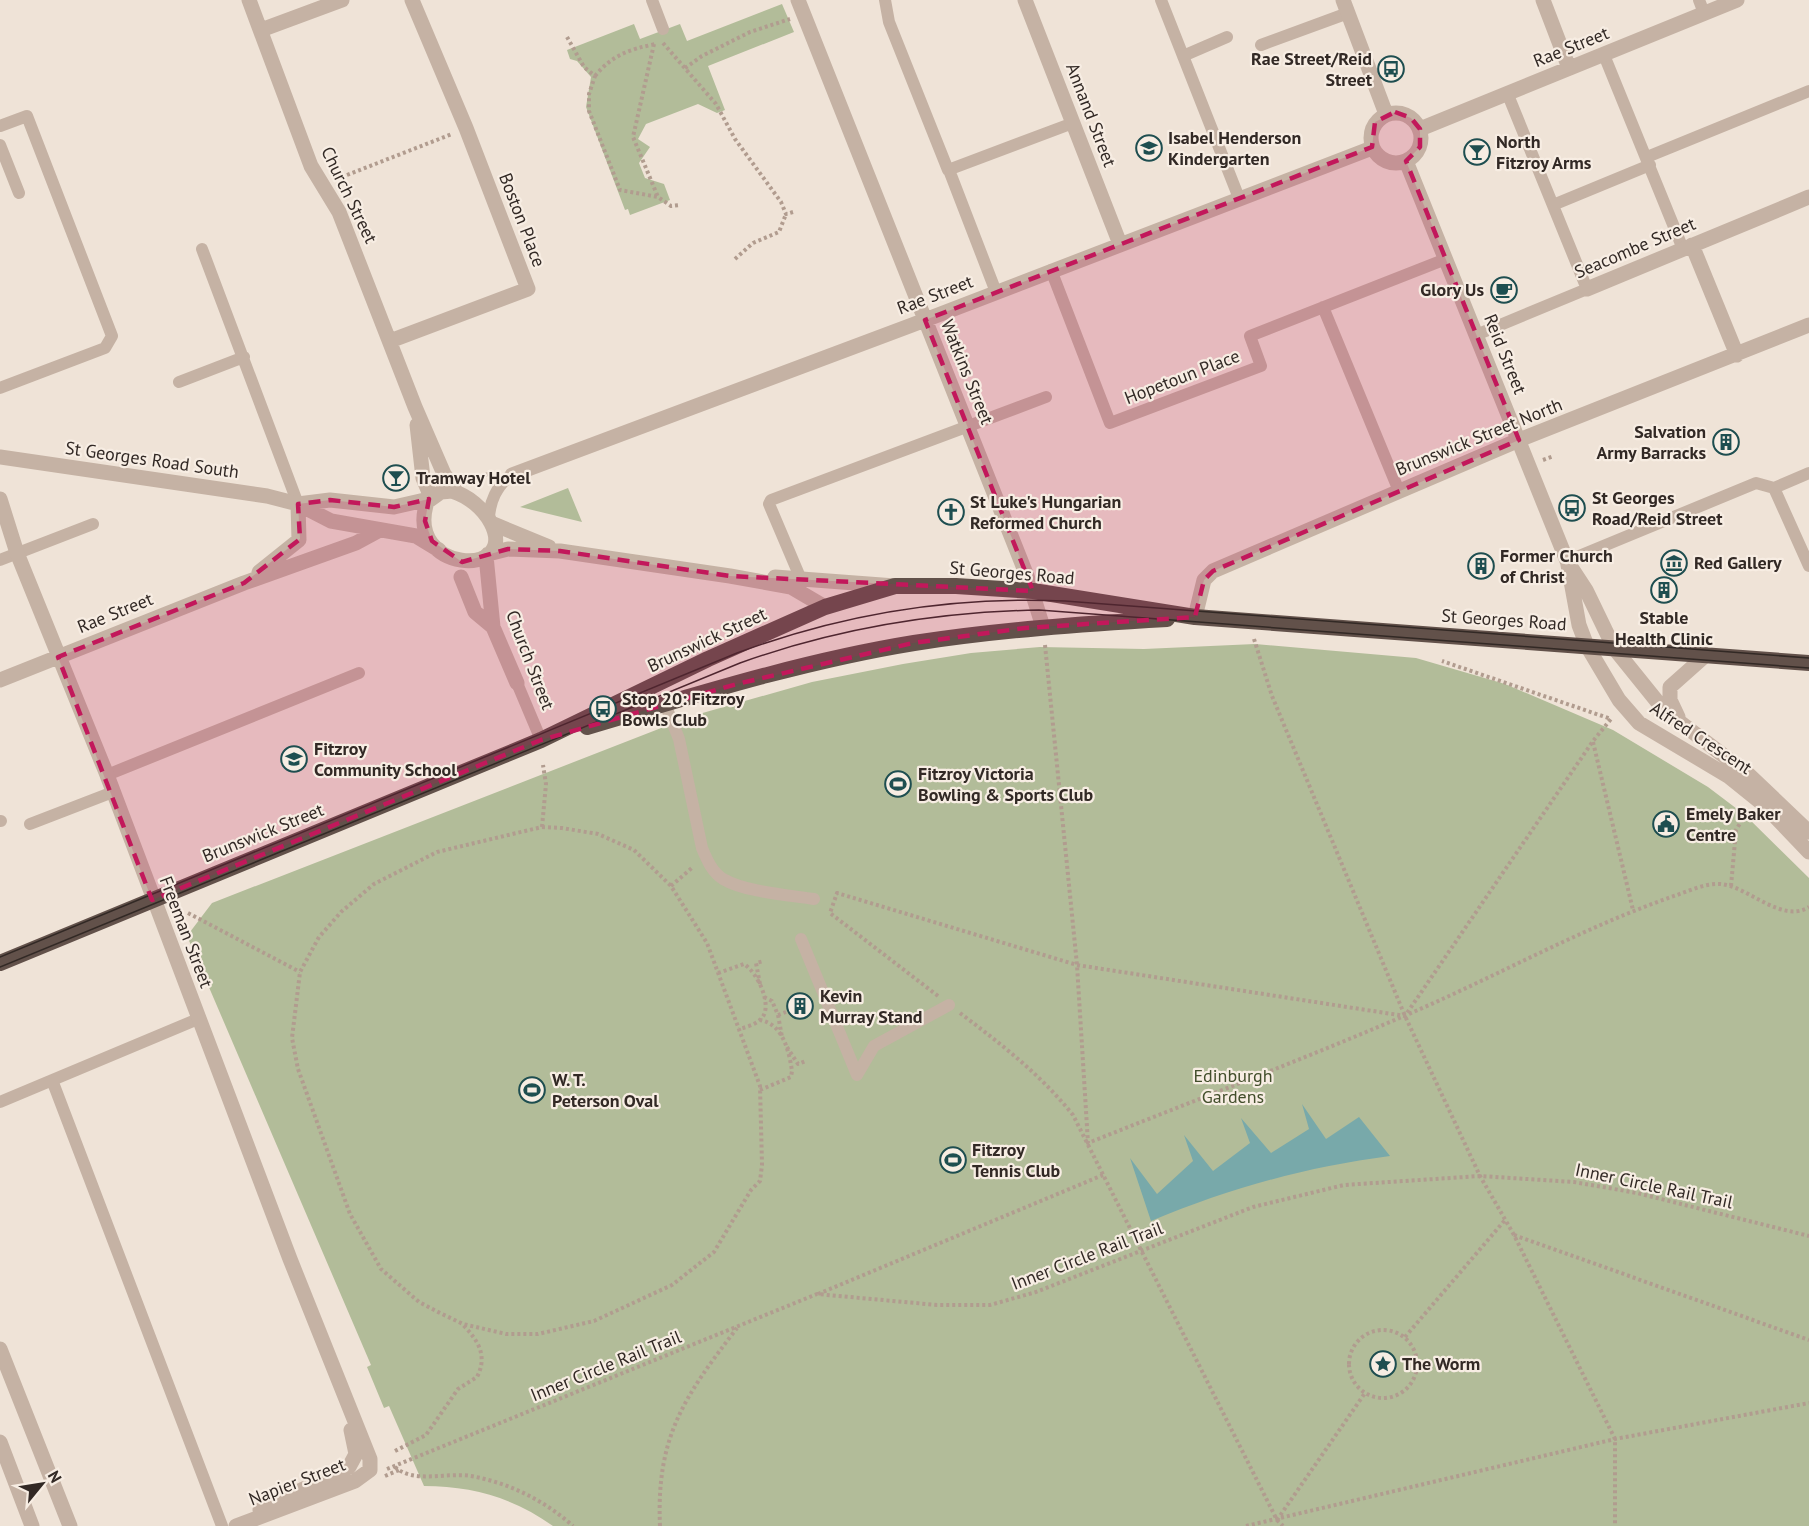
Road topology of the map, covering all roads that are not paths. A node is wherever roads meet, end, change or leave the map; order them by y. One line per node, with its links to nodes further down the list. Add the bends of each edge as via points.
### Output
1 (249, 0): 13 (street, Church Street)
2 (342, 0): 13 (street)
3 (412, 0): 46 (street, Boston Place, via 528,289)
4 (652, 0): 14 (lane)
5 (798, 0): 43 (street, Watkins Street)
6 (885, 0): 30 (lane)
7 (1025, 0): 23 (street, Annand Street)
8 (1161, 0): 17 (lane)
9 (1543, 0): 19 (street)
10 (1737, 0): 12 (street, Rae Street)
11 (1345, 6): 16 (lane); 22 (street)
12 (1702, 7): 18 (street, Rae Street)
13 (261, 30): 46 (street, Church Street, via 311,166 339,212)
14 (661, 33)
15 (1227, 37): 17 (lane)
16 (1261, 45)
17 (1183, 56): 33 (lane)
18 (1604, 56): 19 (street, Rae Street); 29 (lane)
19 (1569, 68): 21 (street, Rae Street)
20 (1809, 91): 29 (lane)
21 (1508, 95): 25 (street, Rae Street); 34 (lane)
22 (1386, 114): 25 (street, via 1404,114); 27 (street, via 1371,130)
23 (1073, 123): 30 (lane); 35 (street, Annand Street)
24 (0, 126): 50 (lane, via 27,116 112,336 105,348)
25 (1420, 129): 28 (street, via 1420,147)
26 (0, 145): 31 (lane)
27 (1372, 147): 28 (street, via 1389,163); 33 (street, Rae Street)
28 (1406, 161): 38 (street, Reid Street)
29 (1648, 161): 34 (lane); 36 (lane)
30 (949, 170): 41 (lane)
31 (19, 193)
32 (1809, 197): 36 (street, Seacombe Street)
33 (1239, 198): 35 (street, Rae Street)
34 (1553, 205): 40 (lane)
35 (1120, 244): 39 (street, Rae Street)
36 (1688, 247): 40 (street, Seacombe Street); 47 (street)
37 (202, 249): 48 (lane)
38 (1446, 259): 42 (lane, Hopetoun Place); 45 (street, Reid Street)
39 (1051, 270): 41 (street, Rae Street); 42 (lane, Hopetoun Place, via 1110,423 1261,366 1250,336)
40 (1587, 289): 45 (lane, Seacombe Street)
41 (996, 292): 43 (street, Rae Street)
42 (1323, 307): 59 (lane)
43 (925, 320): 53 (street, Watkins Street); 57 (street, Rae Street)
44 (1809, 325): 47 (street, Brunswick Street North)
45 (1476, 335): 54 (street, Reid Street)
46 (390, 341): 52 (street, Church Street)
47 (1737, 355): 54 (street, Brunswick Street North)
48 (244, 357): 49 (lane); 63 (lane)
49 (179, 382)
50 (0, 388)
51 (1046, 397): 53 (lane)
52 (415, 407): 60 (street, Church Street, via 444,474); 61 (street, Church Street, via 423,478)
53 (967, 424): 76 (lane, via 771,500 769,504); 79 (street, Watkins Street)
54 (1519, 440): 59 (street, Brunswick Street North); 72 (street, Reid Street)
55 (0, 457): 63 (street, St Georges Road South)
56 (1809, 473): 58 (lane)
57 (512, 475): 64 (lane, via 493,499)
58 (1774, 488): 72 (lane, via 1756,483); 73 (lane)
59 (1399, 491): 81 (street, Brunswick Street North, via 1213,571 1204,580)
60 (457, 493): 61 (street, via 443,491); 64 (street)
61 (430, 498): 63 (street, St Georges Road South, via 394,507 330,500); 67 (street, via 425,508 426,527)
62 (0, 499): 69 (street, Freeman Street)
63 (298, 504): 66 (street, St Georges Road South, via 331,521); 77 (street, Rae Street, via 299,540)
64 (490, 522): 68 (street); 70 (street, via 494,538)
65 (93, 524): 69 (lane)
66 (380, 530): 67 (street, St Georges Road South, via 416,536); 77 (street, Rae Street, via 356,543)
67 (439, 550): 70 (street, via 462,562)
68 (560, 551): 70 (street, via 508,549); 74 (street)
69 (17, 553): 71 (lane); 88 (street, Freeman Street)
70 (487, 555): 82 (street, Church Street)
71 (0, 560)
72 (1568, 561): 85 (street, Reid Street, via 1579,625); 86 (street, Reid Street)
73 (1809, 566)
74 (730, 576): 76 (street); 80 (street, via 791,587)
75 (461, 577): 82 (street, via 475,612)
76 (800, 577): 78 (street)
77 (244, 583): 88 (street, Rae Street)
78 (895, 586): 79 (highway, St Georges Road); 80 (highway, Brunswick Street)
79 (1033, 591): 81 (highway, St Georges Road); 83 (street, Watkins Street)
80 (825, 607): 95 (highway, Brunswick Street)
81 (1195, 617): 83 (highway, St Georges Road); 85 (highway, St Georges Road)
82 (493, 627): 92 (street, Church Street)
83 (1043, 627): 84 (highway, St Georges Road)
84 (913, 643): 93 (highway, Brunswick Street, via 798,668)
85 (1587, 646): 86 (highway, St Georges Road); 100 (street, Alfred Crescent, via 1615,695 1633,717 1733,780 1764,805)
86 (1614, 648): 87 (highway, St Georges Road); 94 (street, Alfred Crescent, via 1653,699)
87 (1706, 655): 89 (highway, St Georges Road); 94 (street, via 1670,687 1671,706)
88 (58, 657): 91 (street, Rae Street); 96 (street, Freeman Street)
89 (1809, 663)
90 (359, 673): 96 (lane)
91 (0, 680)
92 (518, 683): 95 (lane, Church Street)
93 (665, 704): 95 (highway, Brunswick Street); 101 (lane, via 678,739 709,864 721,878 736,885)
94 (1689, 731): 99 (street, Alfred Crescent, via 1767,790)
95 (541, 740): 102 (highway, Brunswick Street)
96 (107, 776): 97 (street, Freeman Street)
97 (113, 792): 98 (lane); 102 (street, Freeman Street)
98 (30, 824)
99 (1809, 832)
100 (1809, 852)
101 (814, 899)
102 (152, 900): 104 (highway, Brunswick Street); 106 (street, Freeman Street)
103 (801, 939): 105 (lane, via 857,1075 874,1046)
104 (0, 963)
105 (949, 1005)
106 (198, 1019): 107 (lane); 110 (street, Freeman Street)
107 (52, 1080): 108 (lane); 116 (lane)
108 (0, 1101)
109 (0, 1349): 115 (street)
110 (337, 1379): 112 (street, Freeman Street, via 355,1448); 113 (street, Freeman Street, via 368,1451)
111 (0, 1442): 114 (street)
112 (353, 1461): 117 (street, Napier Street, via 344,1470)
113 (370, 1470): 118 (street, Napier Street, via 342,1486)
114 (32, 1526)
115 (70, 1526)
116 (222, 1526)
117 (231, 1526)
118 (236, 1526)

